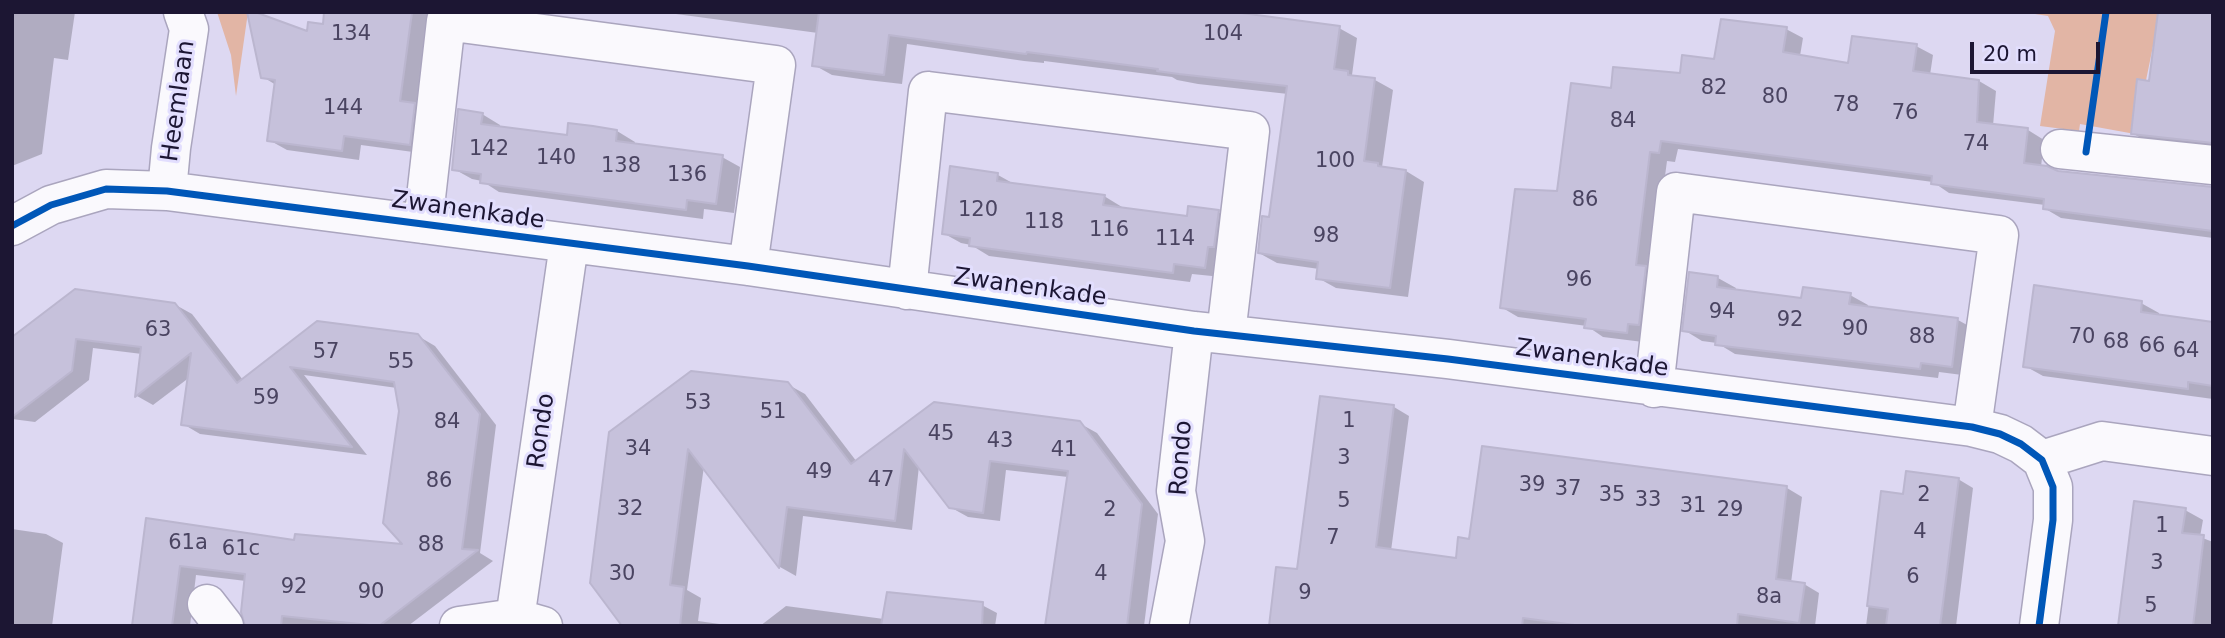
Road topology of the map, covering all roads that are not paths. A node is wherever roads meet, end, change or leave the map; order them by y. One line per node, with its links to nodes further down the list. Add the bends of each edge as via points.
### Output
1 (183, 12): 4 (street, Heemlaan, via 189,29)
2 (2060, 149): 3 (street)
3 (2213, 165)
4 (167, 191): 5 (street, Zwanenkade); 6 (street, Zwanenkade, via 106,189 51,205)
5 (423, 223): 7 (street, Zwanenkade); 8 (street, Zwanenkade, via 446,22 776,65)
6 (12, 226)
7 (569, 244): 8 (street, Zwanenkade); 15 (street, Rondo)
8 (748, 266): 9 (street, Zwanenkade)
9 (907, 290): 10 (street, Zwanenkade); 10 (street, via 929,91 1250,131)
10 (1210, 332): 11 (street, Zwanenkade); 17 (street, Rondo, via 1176,491 1185,541)
11 (1654, 387): 12 (street, Zwanenkade); 12 (street, Zwanenkade, via 1676,192 1999,235)
12 (1972, 427): 14 (street, Zwanenkade, via 2000,434)
13 (2213, 456): 14 (street, via 2102,441)
14 (2042, 460): 18 (street, via 2053,487 2053,520)
15 (524, 623): 16 (street, Rondo)
16 (460, 626)
17 (1169, 626)
18 (2039, 626)

